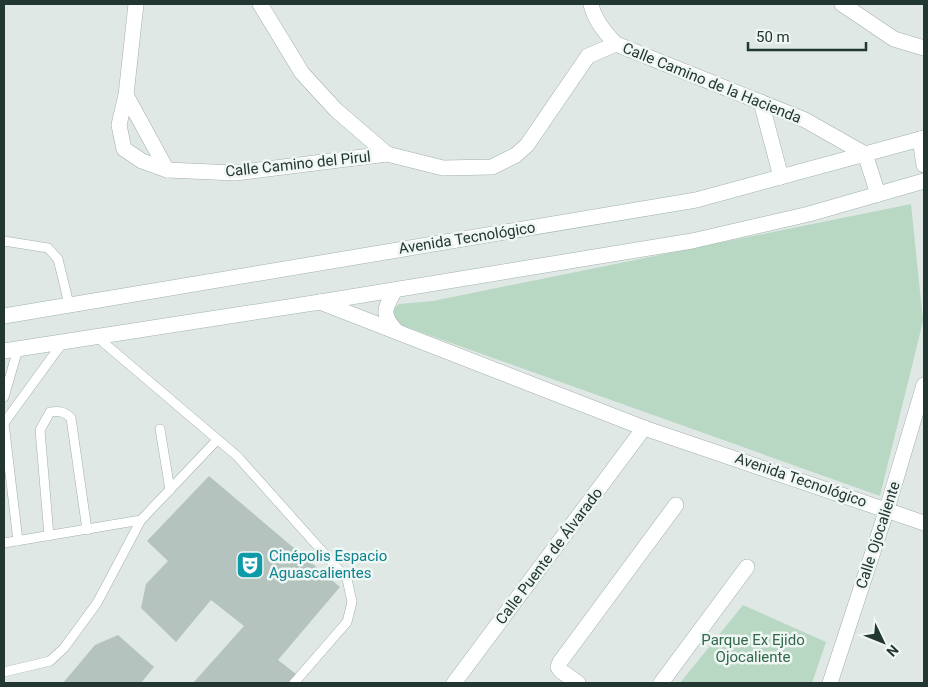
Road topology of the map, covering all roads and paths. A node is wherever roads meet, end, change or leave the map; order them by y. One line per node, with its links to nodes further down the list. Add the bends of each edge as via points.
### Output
1 (136, 4): 7 (street)
2 (260, 4): 10 (street, via 302,73 336,110)
3 (591, 4): 5 (street, via 606,34)
4 (842, 4): 6 (street, via 894,39)
5 (616, 44): 8 (street, Calle Camino de la Hacienda); 10 (street, Calle Camino de la Hacienda, via 588,56 526,146 492,167 443,168)
6 (924, 48)
7 (126, 94): 13 (street); 13 (street, Calle Camino del Pirul, via 119,125 124,149 142,161)
8 (761, 102): 11 (street, Calle Camino de la Hacienda, via 805,120); 14 (street)
9 (922, 139): 11 (street, Avenida Tecnológico); 12 (street)
10 (387, 154): 13 (street, Calle Camino del Pirul, via 235,173)
11 (865, 154): 14 (street, Avenida Tecnológico); 16 (street)
12 (924, 165)
13 (167, 170)
14 (781, 177): 20 (street, Avenida Tecnológico, via 696,200)
15 (924, 181): 16 (street)
16 (878, 194): 18 (street, via 692,241)
17 (4, 241): 20 (lane, via 48,248 58,258)
18 (395, 290): 19 (street); 22 (street, via 385,314)
19 (320, 302): 22 (street, Avenida Tecnológico); 23 (street)
20 (69, 304): 21 (street, Avenida Tecnológico)
21 (4, 316)
22 (396, 332): 30 (street, Avenida Tecnológico)
23 (97, 337): 24 (street); 31 (lane)
24 (63, 342): 25 (street); 28 (lane)
25 (11, 350): 27 (lane)
26 (924, 386): 34 (street, Calle Ojocaliente)
27 (4, 397)
28 (4, 418): 39 (lane)
29 (160, 428): 32 (lane)
30 (644, 428): 34 (street, Avenida Tecnológico); 44 (street, Calle Puente de Álvarado)
31 (217, 440): 32 (lane); 43 (lane, via 237,456 348,579 352,602 346,622)
32 (170, 490): 35 (lane)
33 (676, 505): 45 (street, via 560,662 560,671)
34 (887, 509): 36 (street, Avenida Tecnológico); 47 (street, Calle Ojocaliente)
35 (141, 520): 37 (lane); 42 (lane, via 97,603 64,648 50,661)
36 (924, 523)
37 (87, 530): 38 (lane); 38 (lane, via 71,418 59,411 50,412 40,430)
38 (50, 536): 39 (lane)
39 (18, 541): 40 (lane)
40 (4, 543)
41 (748, 567): 46 (street)
42 (4, 672)
43 (294, 683)
44 (454, 683)
45 (578, 683)
46 (661, 683)
47 (830, 683)

